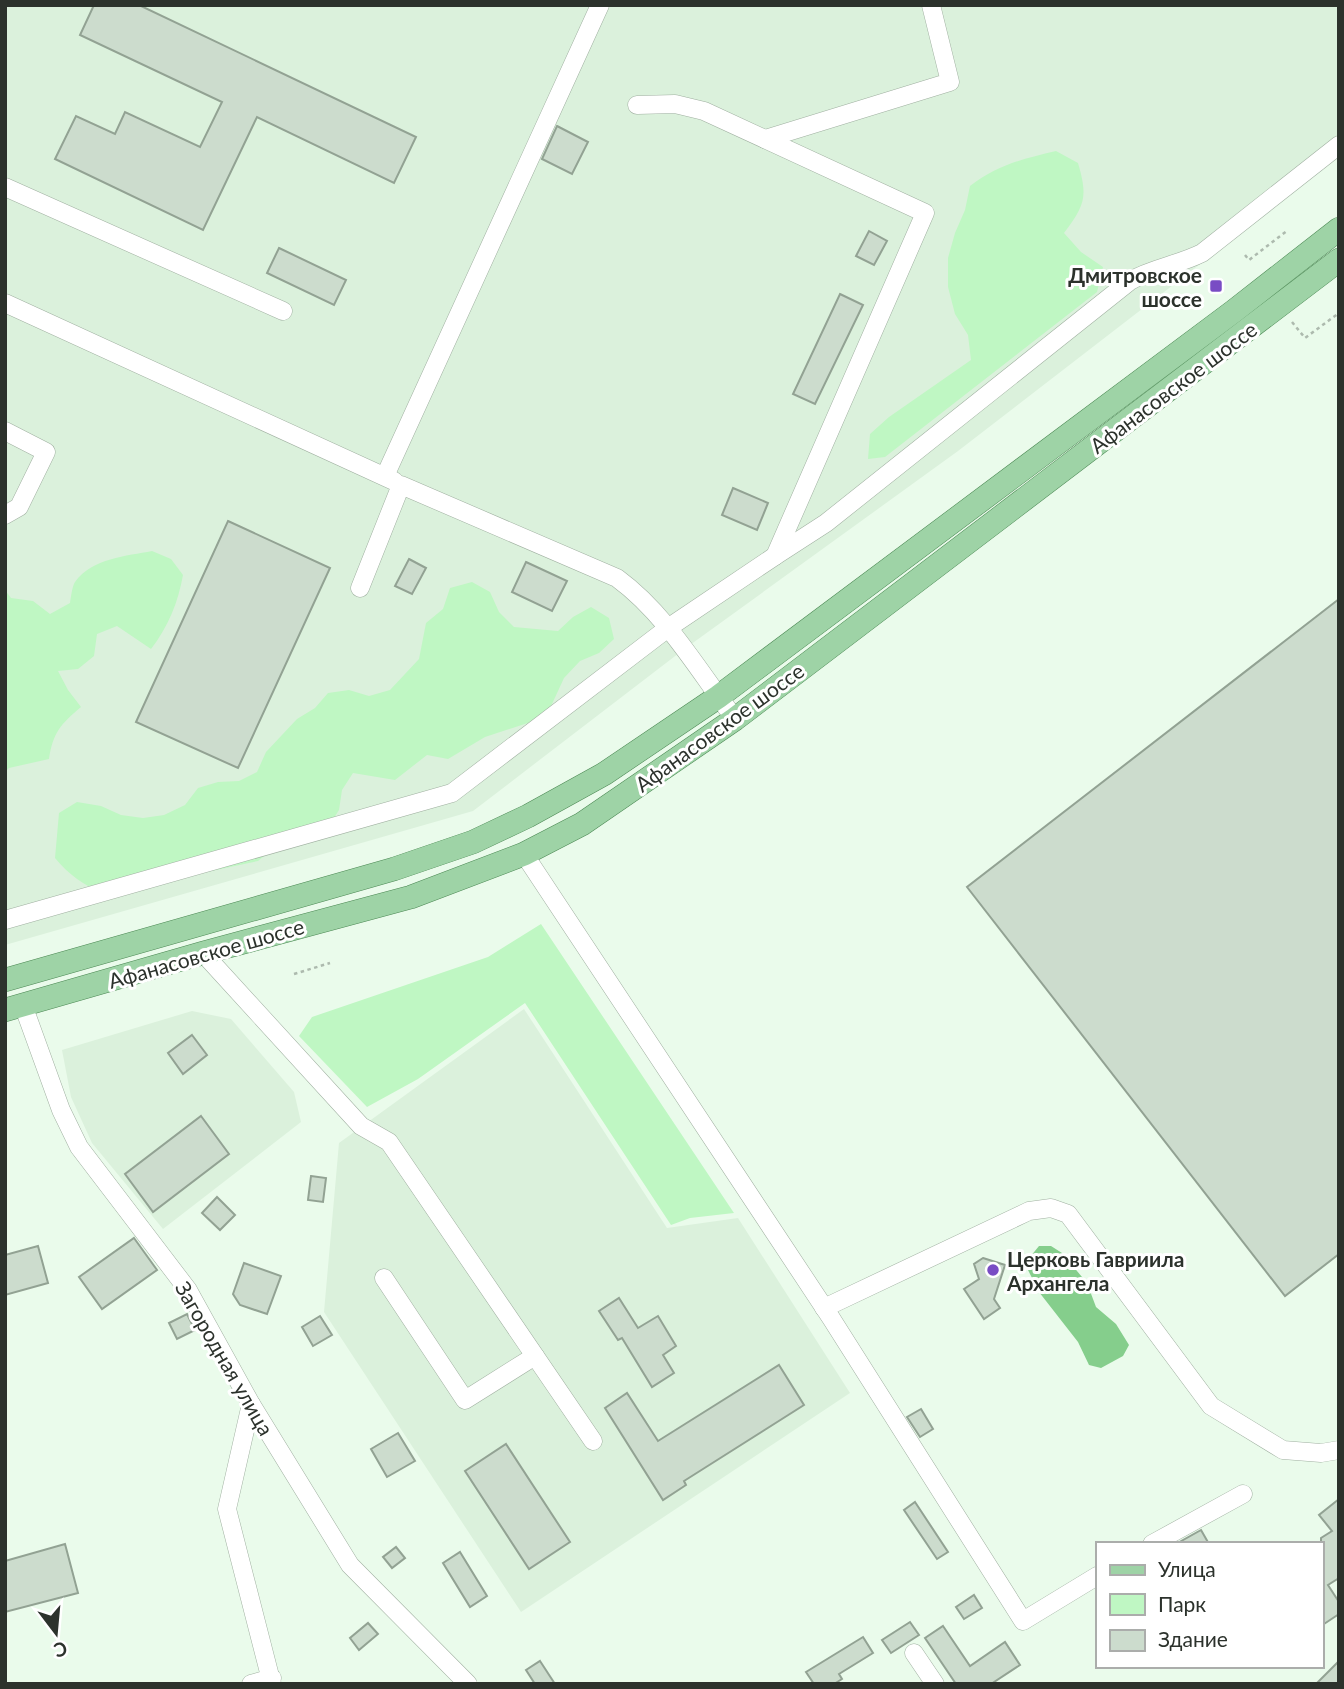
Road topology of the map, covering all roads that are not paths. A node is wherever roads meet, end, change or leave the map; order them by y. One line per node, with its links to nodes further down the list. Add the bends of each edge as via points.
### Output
1 (600, 5): 12 (street)
2 (931, 5): 4 (street, via 950,82)
3 (637, 105): 4 (street, via 675,104 704,111)
4 (765, 139): 14 (street, via 925,213)
5 (1339, 145): 14 (street, via 1202,253 1130,281 826,523)
6 (5, 187): 10 (street)
7 (1339, 229): 17 (main road, Афанасовское шоссе)
8 (1339, 260): 18 (main road, Афанасовское шоссе)
9 (5, 303): 12 (street)
10 (282, 311)
11 (5, 431): 13 (street, via 46,452 19,507)
12 (393, 480): 15 (street); 16 (street, via 617,578 638,593)
13 (5, 515)
14 (775, 556): 16 (street)
15 (360, 588)
16 (668, 628): 17 (street); 20 (street, via 452,793)
17 (718, 696): 18 (street); 22 (main road, Афанасовское шоссе, via 604,774 473,842 394,869)
18 (735, 719): 19 (main road, Афанасовское шоссе, via 582,824)
19 (524, 854): 21 (main road, Афанасовское шоссе, via 411,897); 25 (street)
20 (5, 920)
21 (203, 953): 23 (main road, Афанасовское шоссе); 26 (street, via 361,1126 389,1142)
22 (5, 980)
23 (14, 1008): 27 (street, Загородная улица, via 79,1147 188,1290)
24 (384, 1278): 26 (street, via 465,1400)
25 (824, 1308): 29 (street, via 1029,1211 1051,1208 1068,1214 1211,1406 1283,1450); 32 (street, via 1023,1621)
26 (536, 1356): 28 (street)
27 (251, 1404): 34 (street, via 227,1508); 36 (street, Загородная улица, via 350,1565)
28 (593, 1441)
29 (1339, 1450)
30 (1243, 1494): 31 (street)
31 (1156, 1542)
32 (1096, 1577)
33 (914, 1653): 37 (street)
34 (272, 1681): 35 (street)
35 (251, 1684)
36 (468, 1684)
37 (935, 1684)

